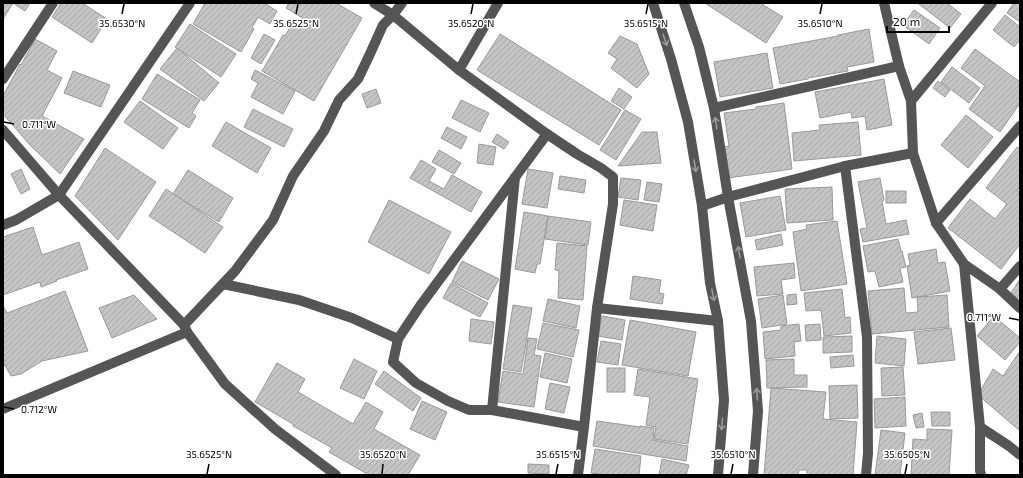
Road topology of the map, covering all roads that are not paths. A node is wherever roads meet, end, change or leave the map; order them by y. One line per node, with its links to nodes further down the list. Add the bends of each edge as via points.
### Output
1 (53, 3): 13 (street)
2 (190, 3): 22 (street)
3 (374, 3): 10 (street)
4 (402, 3): 10 (street)
5 (498, 3): 12 (street)
6 (653, 3): 24 (street, one-way to 24, via 672,59 688,122)
7 (684, 3): 15 (street, via 699,47)
8 (884, 3): 11 (street)
9 (992, 3): 14 (street)
10 (393, 15): 12 (street); 29 (street, via 383,25 358,79 339,100 324,131 293,176 273,220)
11 (899, 66): 14 (street); 15 (street)
12 (459, 70): 18 (street)
13 (3, 79)
14 (910, 101): 19 (street)
15 (714, 108): 23 (street, one-way to 15)
16 (1020, 126): 25 (street)
17 (3, 130): 22 (street)
18 (547, 134): 21 (street); 31 (street, via 613,177 613,204)
19 (913, 153): 20 (street); 25 (street)
20 (845, 166): 23 (street); 45 (street, via 867,337)
21 (515, 177): 35 (street); 37 (street)
22 (59, 195): 26 (street); 34 (street)
23 (728, 197): 24 (street); 44 (street, one-way to 23, via 758,411 751,321)
24 (702, 206): 33 (street, one-way to 33, via 710,283)
25 (936, 223): 27 (street)
26 (3, 225)
27 (964, 264): 30 (street); 39 (street)
28 (1020, 266): 30 (street)
29 (223, 284): 34 (street); 35 (street, via 299,300 352,318)
30 (1000, 289): 32 (street)
31 (597, 308): 33 (street); 38 (street)
32 (1020, 308)
33 (718, 321): 43 (street, one-way to 43, via 724,400)
34 (186, 328): 36 (street); 41 (street, via 225,384 276,429)
35 (398, 339): 37 (street, via 393,362 416,383 469,410)
36 (3, 410)
37 (492, 410): 38 (street)
38 (584, 427): 42 (street)
39 (980, 427): 40 (street); 46 (street)
40 (1020, 455)
41 (336, 475)
42 (578, 475)
43 (718, 475)
44 (753, 475)
45 (866, 475)
46 (981, 475)

